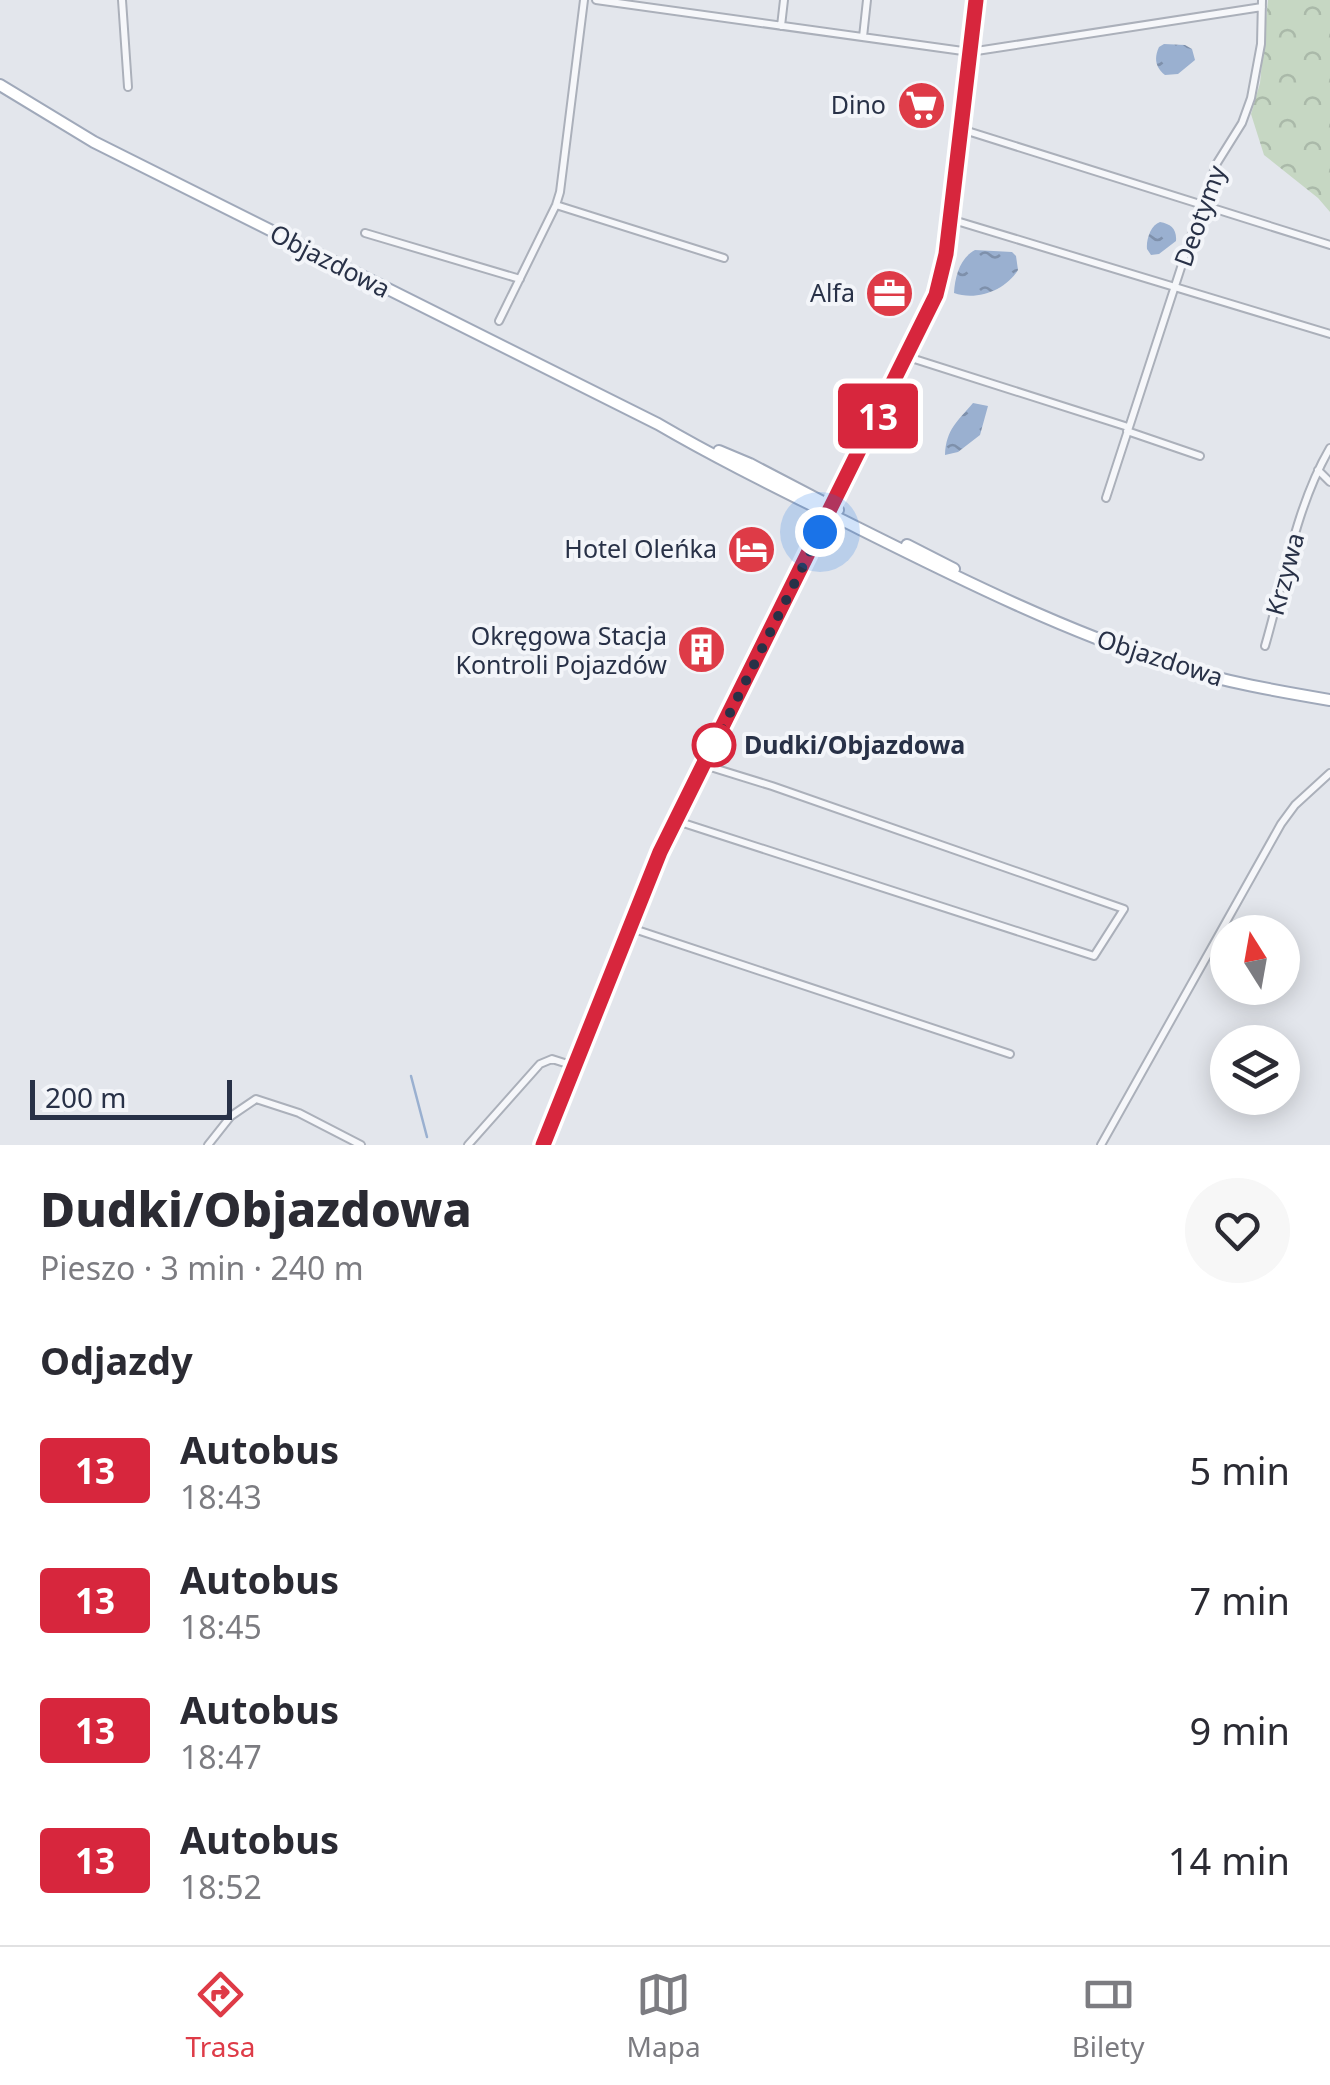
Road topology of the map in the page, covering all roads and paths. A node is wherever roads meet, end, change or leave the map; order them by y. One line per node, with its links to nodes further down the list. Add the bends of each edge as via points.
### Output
1 (122, 0): 12 (street)
2 (584, 0): 14 (street)
3 (596, 0): 8 (street)
4 (784, 0): 8 (street)
5 (866, 0): 9 (street)
6 (976, 0): 10 (street)
7 (1262, 4): 10 (street); 15 (street, Deotymy, via 1251,98)
8 (781, 26): 9 (street)
9 (862, 38): 10 (street)
10 (970, 52): 13 (street)
11 (0, 85): 25 (main road, Objazdowa, via 94,142)
12 (128, 86)
13 (961, 130): 15 (street); 16 (street)
14 (556, 205): 19 (street); 20 (street)
15 (1201, 206): 18 (street); 21 (street, Deotymy)
16 (950, 218): 21 (street); 24 (street, via 942,279)
17 (364, 233): 20 (street)
18 (1330, 245)
19 (724, 258)
20 (520, 279): 22 (street)
21 (1174, 287): 23 (street); 26 (street, Deotymy)
22 (499, 321)
23 (1330, 334)
24 (908, 356): 26 (street); 31 (street)
25 (664, 428): 32 (main road, Objazdowa); 34 (main road, Objazdowa)
26 (1127, 429): 28 (street); 33 (street, Deotymy)
27 (1330, 448): 29 (street, Krzywa)
28 (1200, 456)
29 (1318, 470): 30 (street); 35 (street, Krzywa)
30 (1330, 482)
31 (844, 486): 32 (street); 34 (street)
32 (811, 496): 34 (main road, Objazdowa)
33 (1106, 498)
34 (831, 510): 36 (main road, Objazdowa, via 1066,626 1177,667); 37 (main road)
35 (1265, 646)
36 (1330, 700)
37 (704, 766): 39 (main road); 39 (street, via 1124,908 1094,956)
38 (1330, 773): 47 (street, via 1281,824)
39 (676, 821): 40 (main road)
40 (630, 928): 41 (street); 42 (main road)
41 (1010, 1054)
42 (574, 1066): 45 (street, via 552,1059 540,1064); 46 (main road)
43 (208, 1145): 44 (street, via 231,1116 256,1099 299,1112)
44 (361, 1145)
45 (468, 1145)
46 (542, 1145)
47 (1101, 1145)

